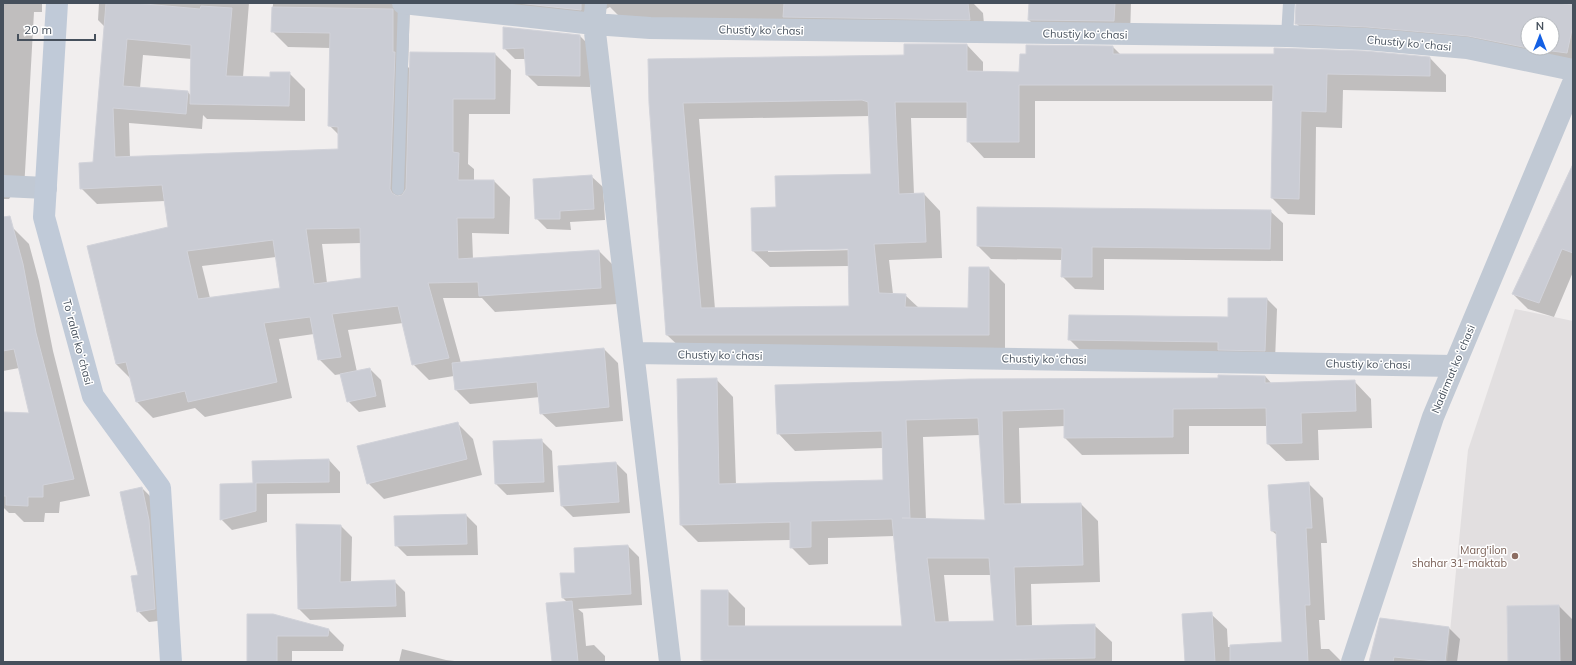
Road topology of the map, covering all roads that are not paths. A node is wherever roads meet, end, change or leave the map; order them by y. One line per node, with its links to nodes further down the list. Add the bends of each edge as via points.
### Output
1 (57, 3): 10 (street, Toʻralar koʻchasi)
2 (403, 3): 5 (street, Chustiy koʻchasi); 11 (lane)
3 (596, 3): 5 (street)
4 (1289, 3): 6 (lane)
5 (594, 24): 6 (street, Chustiy koʻchasi, via 650,28); 12 (street)
6 (1287, 36): 7 (street, Chustiy koʻchasi, via 1366,39 1467,48)
7 (1573, 70)
8 (1573, 82): 13 (street, Nadirmat koʻchasi)
9 (3, 186): 10 (street)
10 (46, 188): 14 (street, Toʻralar koʻchasi, via 44,217 93,396 160,488)
11 (398, 190)
12 (634, 353): 13 (street, Chustiy koʻchasi); 15 (street)
13 (1454, 366): 16 (street, Nadirmat koʻchasi, via 1433,417)
14 (171, 662)
15 (670, 662)
16 (1352, 662)

